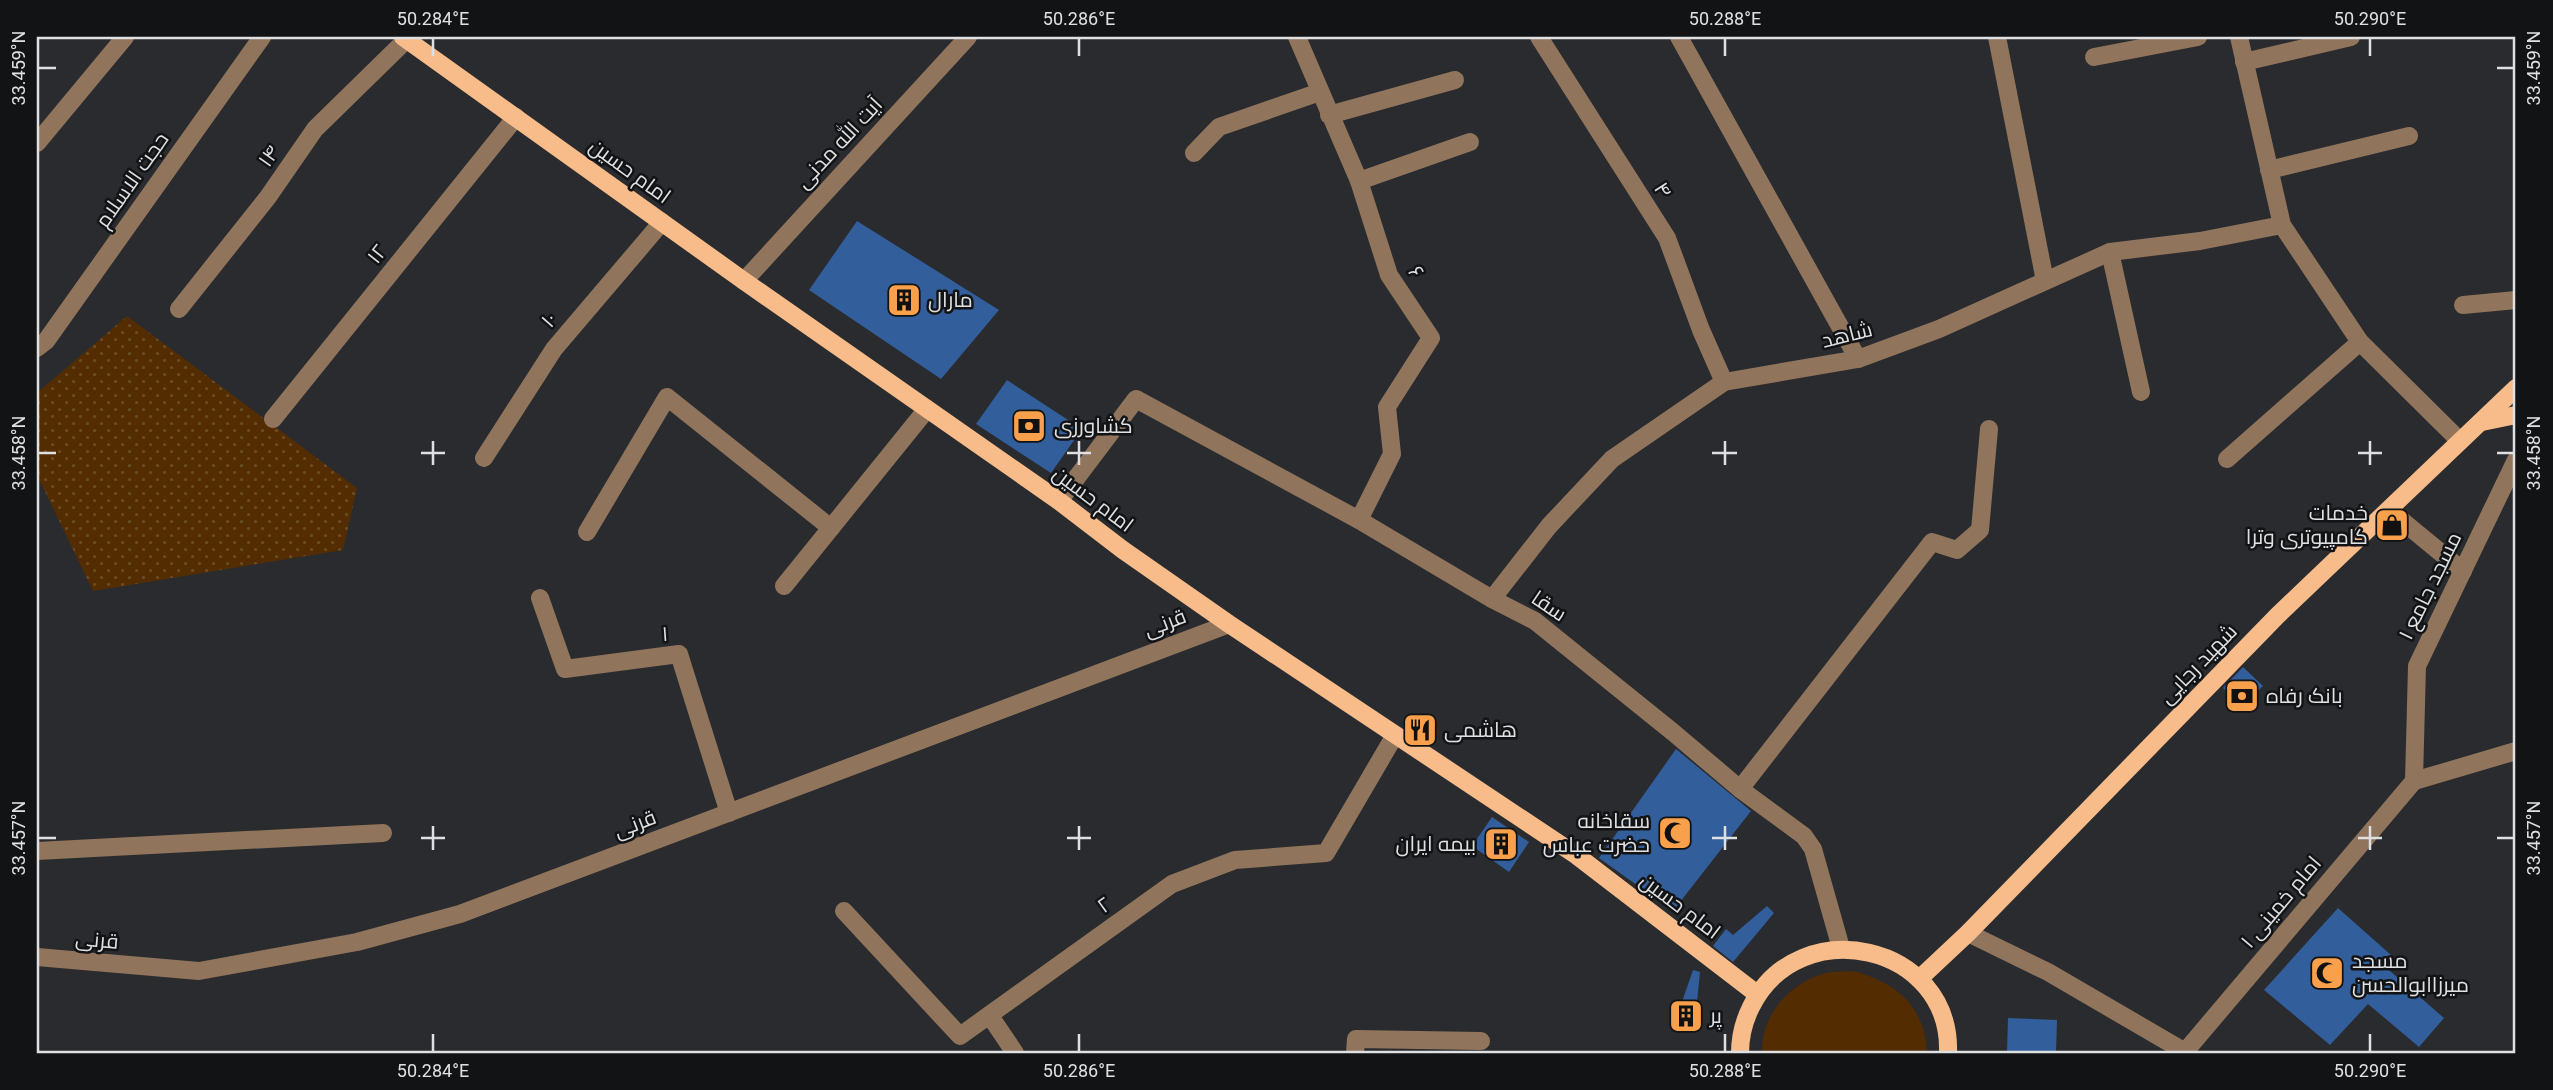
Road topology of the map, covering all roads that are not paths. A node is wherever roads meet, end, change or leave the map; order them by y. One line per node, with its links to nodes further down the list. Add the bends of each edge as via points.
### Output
1 (125, 37): 20 (street)
2 (262, 37): 33 (street, حجت الاسلام)
3 (968, 37): 27 (street, آیت الله مدنی)
4 (1297, 37): 15 (street, ۶)
5 (1539, 37): 35 (street, ۴, via 1667,238)
6 (1679, 37): 34 (street)
7 (1997, 37): 28 (street)
8 (2198, 37): 12 (street)
9 (2239, 37): 13 (street)
10 (2351, 37): 13 (street)
11 (405, 38): 17 (main road, امام حسین); 31 (street, ۱۴, via 315,129)
12 (2094, 57)
13 (2244, 62): 22 (street)
14 (1455, 80): 16 (street)
15 (1320, 92): 16 (street, ۶); 21 (street, via 1219,127)
16 (1329, 115): 23 (street, ۶)
17 (516, 117): 24 (main road, امام حسین); 40 (street, ۱۲)
18 (2409, 136): 22 (street)
19 (1470, 142): 23 (street)
20 (37, 143)
21 (1194, 153)
22 (2269, 170): 25 (street)
23 (1359, 181): 49 (street, ۶, via 1389,275 1431,338 1387,407 1392,454)
24 (662, 222): 27 (main road, امام حسین); 44 (street, ۱۰, via 554,349)
25 (2282, 225): 26 (street, شاهد); 32 (street)
26 (2110, 252): 28 (street, شاهد); 37 (street)
27 (744, 281): 38 (main road, امام حسین)
28 (2045, 281): 34 (street, شاهد)
29 (2516, 300): 30 (street)
30 (2463, 305)
31 (179, 309)
32 (2360, 342): 43 (street); 45 (street)
33 (37, 348)
34 (1858, 359): 35 (street, شاهد)
35 (1724, 382): 55 (street, شاهد, via 1612,459 1549,526)
36 (2516, 387): 41 (main road, شهید رجایی)
37 (2141, 393)
38 (927, 409): 47 (main road, امام حسین); 50 (street)
39 (2516, 415): 41 (main road)
40 (273, 419)
41 (2479, 423): 43 (main road, شهید رجایی)
42 (1989, 429): 60 (street, via 1980,530 1957,550 1932,542)
43 (2460, 441): 48 (main road, شهید رجایی)
44 (484, 458)
45 (2227, 459)
46 (2516, 460): 52 (street, مسجد جامع ۱)
47 (1059, 502): 49 (street, سقا, via 1136,399); 56 (main road, امام حسین)
48 (2389, 510): 52 (street); 65 (main road, شهید رجایی, via 2278,615)
49 (1359, 520): 55 (street, سقا)
50 (831, 528): 51 (street, via 667,397); 53 (street)
51 (587, 531)
52 (2463, 571): 59 (street, مسجد جامع ۱, via 2417,666)
53 (784, 586)
54 (540, 598): 61 (street, ۱, via 565,669 679,654)
55 (1492, 599): 60 (street, سقا, via 1535,621)
56 (1229, 624): 57 (main road, امام حسین); 61 (street, قرنی)
57 (1395, 735): 69 (main road, امام حسین, via 1621,882); 70 (street, ۲, via 1326,853 1235,860 1172,884)
58 (2516, 751): 59 (street)
59 (2414, 782): 76 (street, امام خمینی ۱)
60 (1740, 789): 66 (street, سقا, via 1804,836 1813,849)
61 (729, 813): 67 (street, قرنی, via 460,914 357,942 199,971)
62 (383, 834): 63 (street)
63 (37, 851)
64 (844, 911): 70 (street, ۲, via 960,1036)
65 (1968, 933): 68 (main road, شهید رجایی); 76 (street, via 2048,972)
66 (1841, 948): 68 (main road, via 1869,951 1896,962); 69 (main road, via 1794,961)
67 (37, 957)
68 (1919, 979): 75 (main road, via 1943,1018)
69 (1758, 994): 74 (main road, via 1746,1018)
70 (990, 1016): 72 (street)
71 (1481, 1041): 73 (street, via 1356,1039)
72 (1015, 1053)
73 (1356, 1053)
74 (1741, 1053)
75 (1948, 1053)
76 (2186, 1053)

